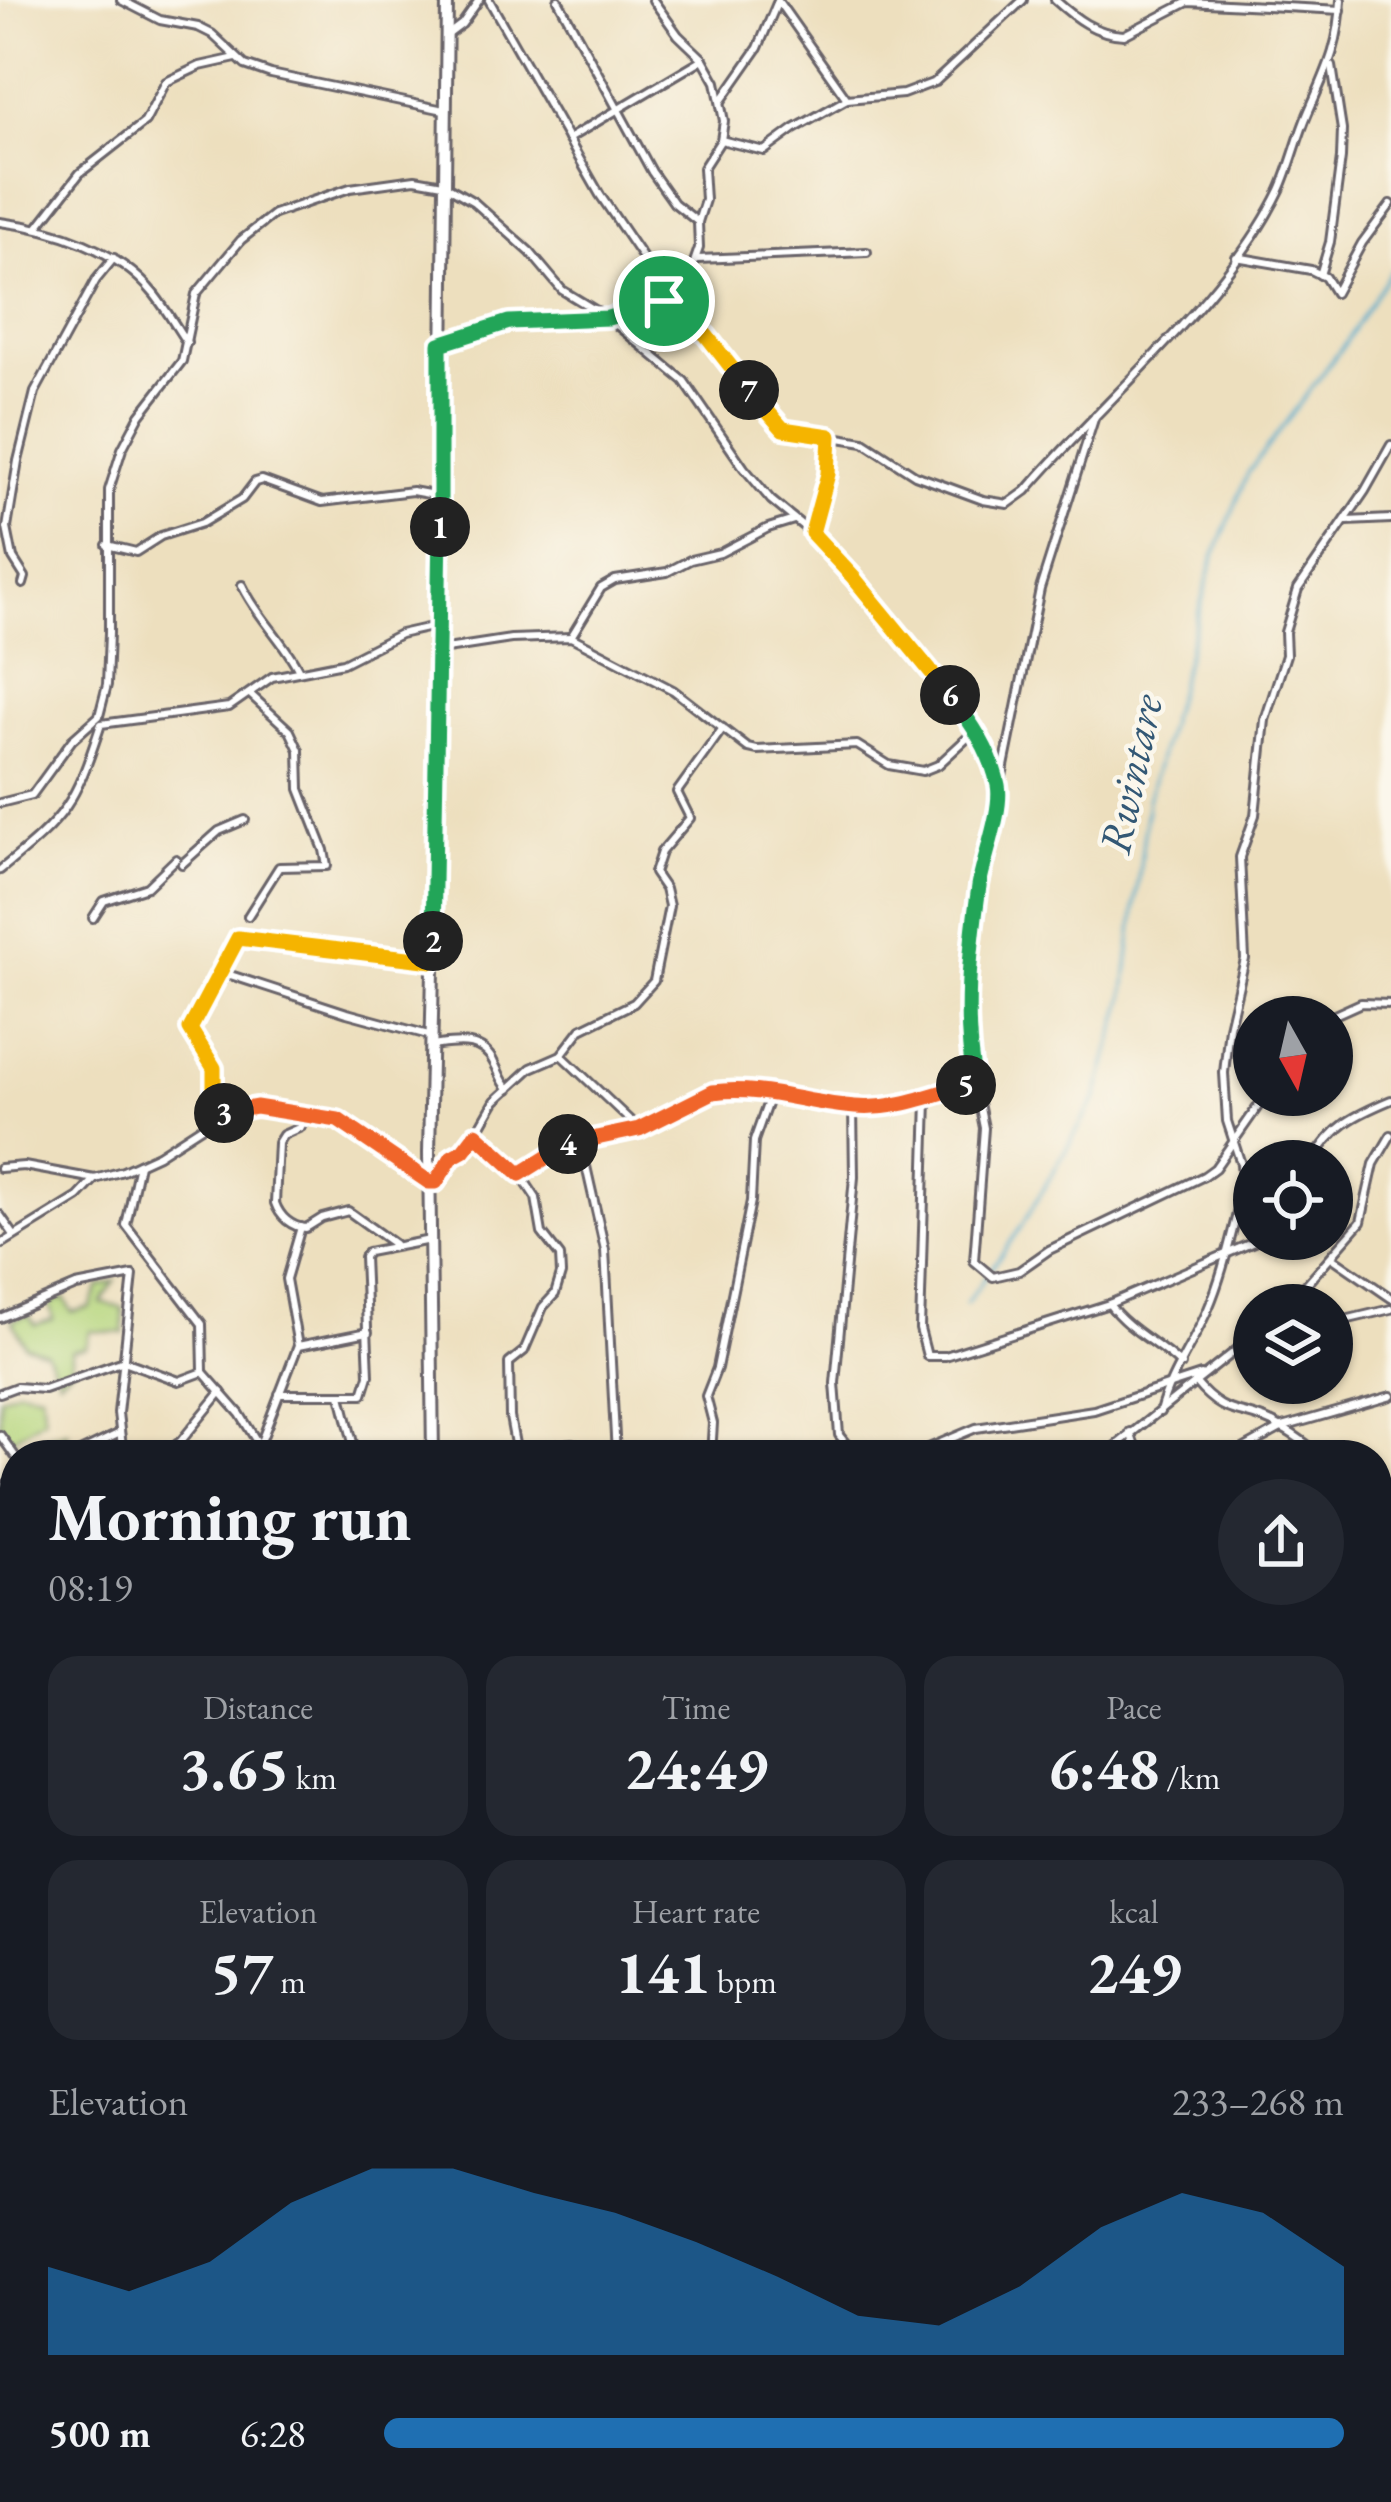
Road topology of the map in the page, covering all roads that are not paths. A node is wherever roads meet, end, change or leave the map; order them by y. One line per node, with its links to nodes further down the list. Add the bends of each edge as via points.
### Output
1 (121, 0): 12 (street, via 160,20 199,27)
2 (447, 0): 11 (main road)
3 (479, 0): 11 (street)
4 (489, 0): 19 (street)
5 (558, 0): 17 (street)
6 (652, 0): 13 (street)
7 (1023, 0): 15 (street, via 934,82)
8 (1054, 0): 10 (street, via 1113,35 1189,2)
9 (778, 1): 15 (street); 16 (street, via 758,48)
10 (1341, 5): 14 (street)
11 (446, 36): 18 (main road)
12 (236, 58): 18 (street, via 271,74); 25 (street, via 166,82 145,122 80,173)
13 (703, 59): 16 (street); 17 (street)
14 (1332, 63): 27 (street, via 1280,190); 30 (street, via 1341,158)
15 (847, 100): 20 (street, via 764,151)
16 (719, 104): 20 (street)
17 (619, 109): 19 (street); 24 (street, via 666,194)
18 (445, 110): 21 (main road)
19 (568, 139): 31 (street)
20 (721, 140): 24 (street, via 703,168)
21 (443, 184): 32 (street, via 497,220 562,290); 33 (street, via 416,179 350,188 274,214 196,294); 34 (main road)
22 (1391, 204): 30 (street, via 1335,293)
23 (0, 222): 25 (street)
24 (698, 222): 29 (street)
25 (38, 226): 28 (street)
26 (868, 253): 29 (street)
27 (1236, 257): 30 (street); 35 (street)
28 (114, 258): 33 (street, via 153,292); 44 (street, via 35,392 7,528)
29 (698, 259): 31 (street)
30 (1320, 275)
31 (666, 298): 32 (street); 36 (street, via 778,425)
32 (608, 318): 34 (street, via 531,319); 40 (street, via 684,381 743,468)
33 (187, 343): 43 (street, via 122,448 109,490)
34 (440, 344): 38 (main road)
35 (1095, 416): 36 (street, via 1026,491 1002,505 915,475 864,442); 53 (street, via 1040,589)
36 (830, 436): 42 (street)
37 (1391, 445): 41 (street)
38 (440, 496): 43 (street, via 412,491 322,502 262,480 202,523 136,552); 46 (main road)
39 (1391, 519): 41 (street)
40 (794, 520): 42 (street); 47 (street, via 667,572 614,580)
41 (1345, 521): 79 (street, via 1298,589 1264,720 1255,815 1240,856 1245,959 1224,1073)
42 (812, 533): 52 (street)
43 (107, 545): 54 (street, via 110,633 99,716 32,795)
44 (23, 584)
45 (242, 585): 49 (street)
46 (440, 625): 48 (main road); 49 (street, via 400,634 343,663)
47 (571, 637): 48 (street); 51 (street, via 673,690)
48 (440, 650): 59 (main road)
49 (298, 669): 50 (street)
50 (250, 694): 56 (street, via 229,707 101,724 70,807); 57 (street, via 290,730 299,750 298,780 327,866 279,867)
51 (723, 728): 52 (street, via 757,750 857,745 889,765 923,771); 64 (street, via 677,792 690,818 656,862 669,906 654,981 634,1003 580,1029)
52 (977, 730): 53 (street)
53 (1000, 789): 65 (street, via 970,973)
54 (0, 802)
55 (245, 820): 58 (street, via 147,886 104,901)
56 (0, 870)
57 (248, 916)
58 (93, 918)
59 (433, 961): 60 (street, via 238,938); 63 (main road)
60 (221, 972): 63 (street); 72 (street, via 190,1029 214,1068 214,1096)
61 (1391, 1004): 62 (street)
62 (1353, 1007)
63 (432, 1041): 66 (street, via 478,1046); 68 (main road)
64 (561, 1055): 66 (street); 74 (street)
65 (975, 1083): 69 (street); 79 (street, via 984,1163 974,1261 992,1277 1019,1271 1204,1177)
66 (509, 1089): 75 (street)
67 (771, 1093): 71 (street); 74 (street, via 713,1092); 131 (street, via 754,1141 751,1201 706,1396)
68 (430, 1097): 84 (main road); 85 (street)
69 (927, 1100): 71 (street); 100 (street, via 920,1329 927,1356)
70 (1391, 1100): 77 (street)
71 (853, 1107): 132 (street, via 835,1384)
72 (224, 1113): 73 (street, via 256,1107); 80 (street)
73 (304, 1115): 84 (street, via 338,1120); 88 (street, via 275,1154 275,1203)
74 (639, 1129): 78 (street)
75 (476, 1134): 82 (street); 84 (street)
76 (1391, 1135): 89 (street)
77 (1325, 1140)
78 (581, 1144): 82 (street); 130 (street, via 605,1250)
79 (1233, 1144)
80 (139, 1164): 83 (street); 109 (street, via 125,1225 202,1324)
81 (0, 1168): 83 (street)
82 (520, 1174): 129 (street, via 561,1274 524,1352 509,1363)
83 (95, 1178): 90 (street)
84 (429, 1182): 85 (main road)
85 (431, 1209): 91 (main road); 118 (street)
86 (0, 1215): 90 (street)
87 (1233, 1225): 95 (street)
88 (301, 1227): 92 (street, via 348,1211); 105 (street, via 286,1279)
89 (1353, 1232)
90 (14, 1235): 93 (street)
91 (430, 1240): 92 (street); 118 (main road)
92 (394, 1244): 104 (street, via 364,1257)
93 (0, 1245)
94 (1233, 1253): 95 (street)
95 (1224, 1257): 100 (street); 108 (street)
96 (1331, 1260): 98 (street)
97 (1336, 1260): 99 (street)
98 (1308, 1284)
99 (1391, 1298)
100 (1109, 1304): 108 (street)
101 (1391, 1309): 103 (street)
102 (0, 1318): 107 (street, via 76,1286 133,1275)
103 (1353, 1319)
104 (368, 1332): 105 (street); 115 (street, via 368,1388)
105 (298, 1346): 114 (street)
106 (1233, 1352): 110 (street)
107 (124, 1361): 109 (street, via 179,1381); 113 (street, via 44,1389); 121 (street)
108 (1181, 1365): 111 (street)
109 (202, 1372): 112 (street)
110 (1198, 1378): 111 (street); 117 (street); 119 (street, via 1220,1408)
111 (1166, 1387): 117 (street); 133 (street)
112 (222, 1391): 124 (street); 125 (street)
113 (0, 1394)
114 (279, 1394): 115 (street); 126 (street)
115 (340, 1395): 127 (street)
116 (1391, 1396): 119 (street)
117 (1160, 1412): 120 (street)
118 (433, 1420): 128 (main road)
119 (1282, 1427): 136 (street); 137 (street)
120 (1130, 1432): 134 (street); 135 (street)
121 (118, 1434): 122 (street); 123 (street)
122 (105, 1440)
123 (119, 1440)
124 (183, 1440)
125 (254, 1440)
126 (262, 1440)
127 (352, 1440)
128 (433, 1440)
129 (515, 1440)
130 (612, 1440)
131 (712, 1440)
132 (843, 1440)
133 (947, 1440)
134 (1121, 1440)
135 (1133, 1440)
136 (1259, 1440)
137 (1300, 1440)

